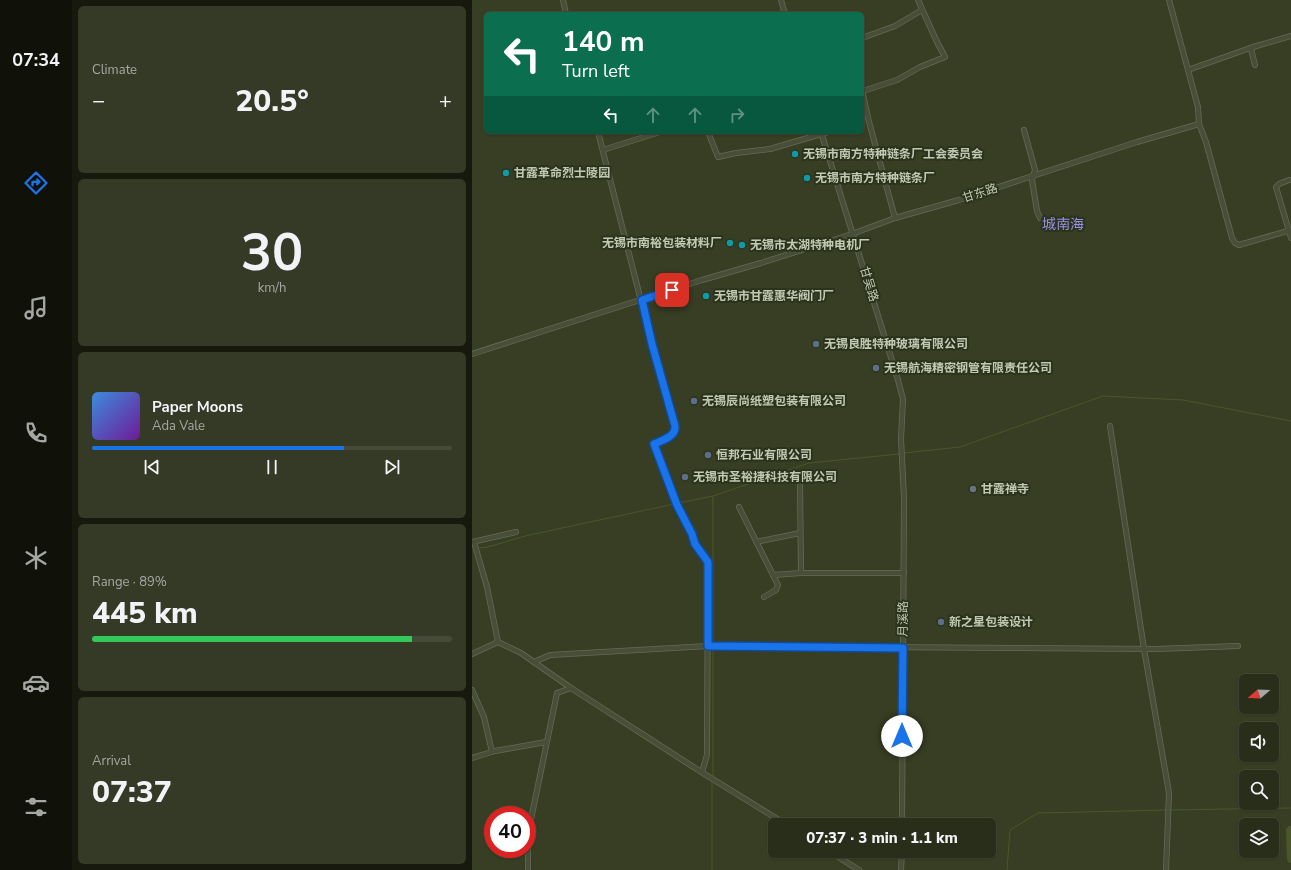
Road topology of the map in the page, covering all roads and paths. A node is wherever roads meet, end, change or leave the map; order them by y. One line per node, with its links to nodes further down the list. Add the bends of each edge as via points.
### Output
1 (563, 0): 6 (street)
2 (781, 0): 7 (street)
3 (918, 0): 5 (street)
4 (1169, 0): 12 (street)
5 (922, 10): 9 (street, via 895,26); 13 (street, via 944,57 897,80)
6 (566, 12)
7 (784, 12)
8 (1291, 36): 10 (street)
9 (864, 37)
10 (1251, 49): 11 (street); 12 (street)
11 (1255, 65)
12 (1188, 70): 17 (street, via 1198,107)
13 (864, 91)
14 (864, 96): 15 (street)
15 (868, 118): 16 (street); 27 (street)
16 (864, 119)
17 (1199, 124): 25 (street, 甘东路); 29 (street, via 1235,243 1239,245)
18 (1024, 130): 25 (street, via 1035,170)
19 (599, 134): 24 (street)
20 (654, 134): 24 (street)
21 (709, 134): 22 (street, via 718,157 770,149)
22 (819, 134)
23 (822, 134): 30 (street, 甘吴路)
24 (603, 150): 32 (street)
25 (1034, 175): 27 (street, 甘东路); 28 (street, via 1032,180)
26 (1289, 180): 29 (street, via 1276,187)
27 (895, 218): 30 (street, 甘东路)
28 (1040, 218)
29 (1290, 230): 31 (street)
30 (853, 234): 32 (street, 甘东路); 35 (street, 甘吴路, via 903,399)
31 (1291, 238)
32 (642, 300): 33 (street, 甘东路); 47 (street, via 675,426 672,435 654,444 677,505 695,544 708,562)
33 (472, 354)
34 (1110, 426): 50 (street)
35 (902, 460): 43 (street, 月溪路)
36 (800, 482): 39 (street)
37 (739, 507): 40 (street)
38 (516, 532): 41 (street)
39 (800, 533): 40 (street); 42 (street)
40 (756, 542): 44 (street)
41 (474, 543): 46 (street, via 487,587)
42 (801, 573): 43 (street); 44 (street)
43 (904, 574): 49 (street, 月溪路)
44 (773, 575): 45 (street, via 778,588)
45 (764, 597)
46 (498, 642): 51 (street); 52 (street)
47 (709, 646): 49 (street); 52 (street, via 550,655); 58 (street, via 707,755)
48 (1238, 646): 50 (street)
49 (903, 648): 50 (street); 60 (street, 月溪路)
50 (1144, 649): 66 (street, via 1169,793)
51 (472, 654)
52 (534, 662): 53 (street)
53 (571, 688): 55 (street, via 557,693); 58 (street)
54 (472, 690): 56 (street, via 484,717)
55 (546, 742): 56 (street); 63 (street, via 528,834)
56 (492, 752): 57 (street)
57 (472, 758)
58 (702, 772): 59 (street)
59 (776, 818)
60 (902, 818)
61 (840, 858): 64 (street)
62 (902, 858): 65 (street)
63 (528, 870)
64 (859, 870)
65 (902, 870)
66 (1166, 870)

